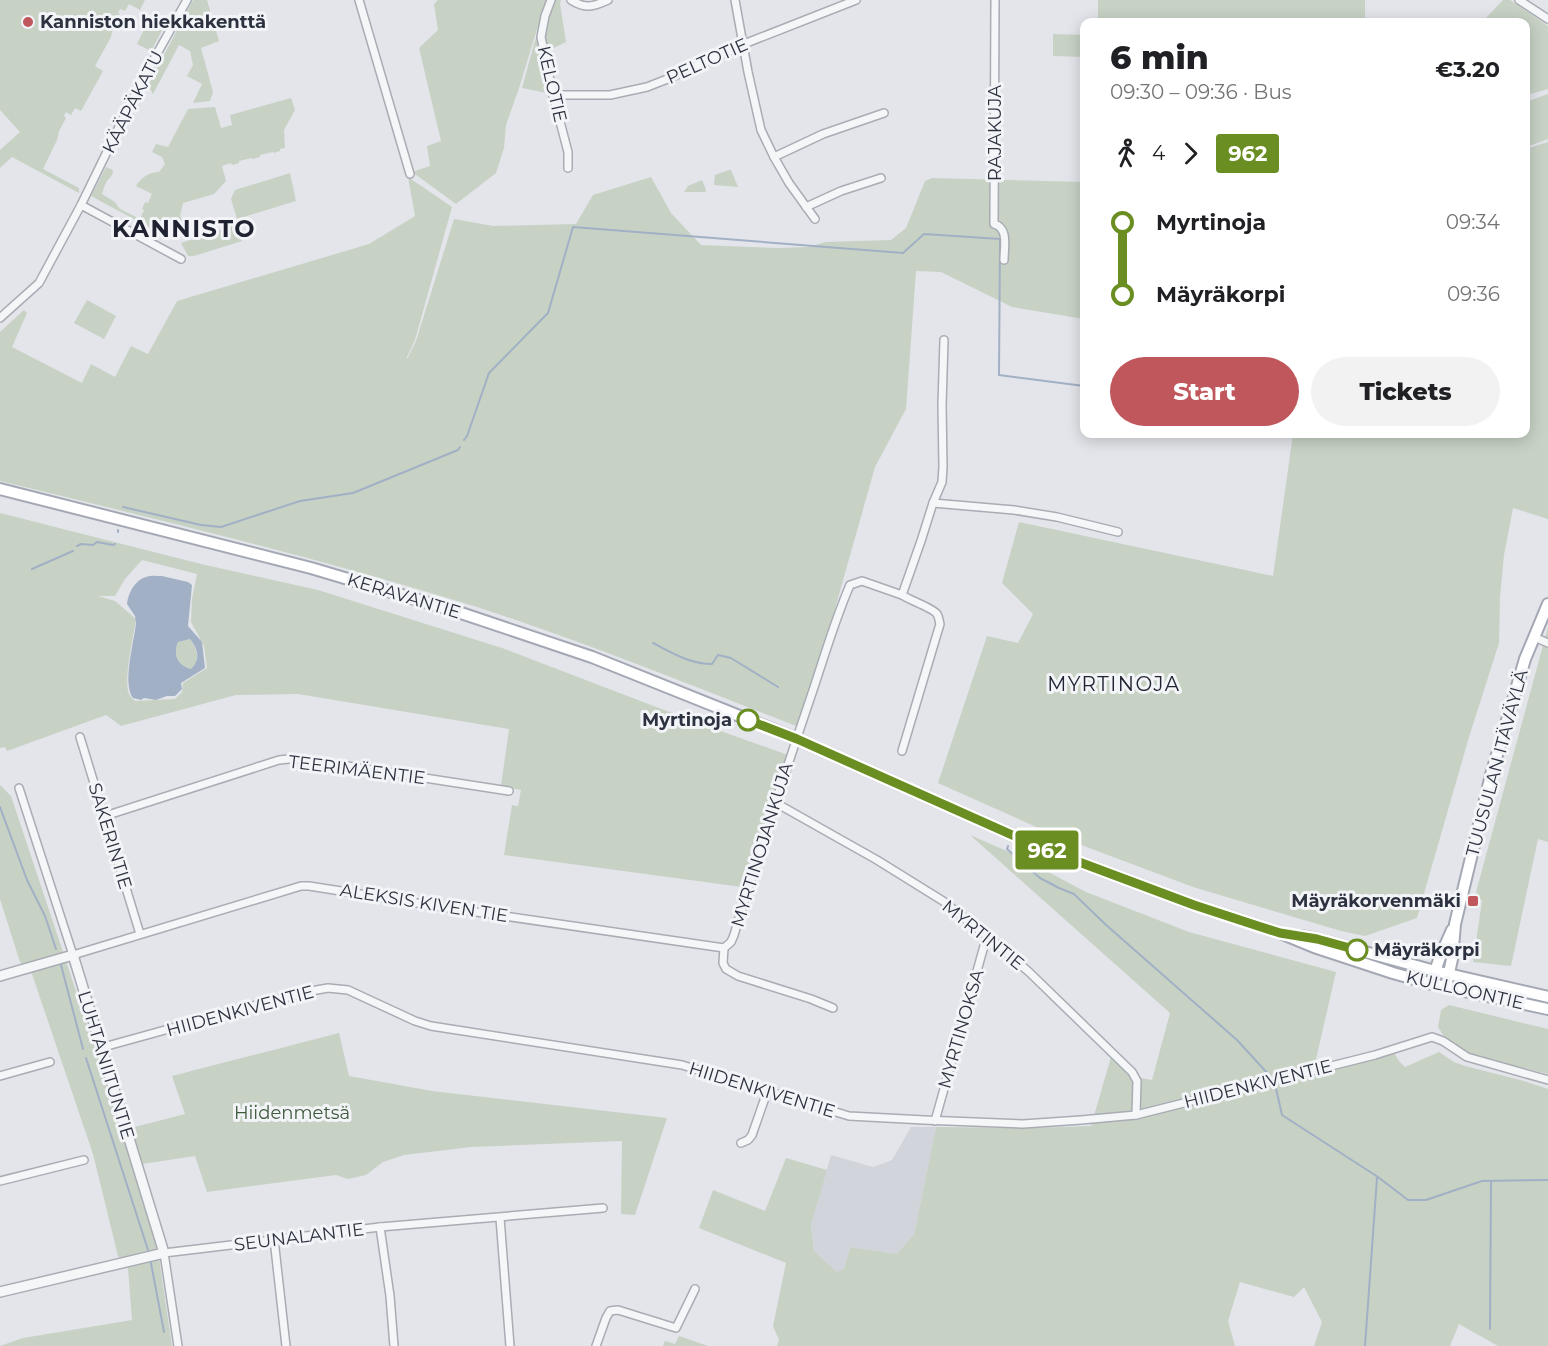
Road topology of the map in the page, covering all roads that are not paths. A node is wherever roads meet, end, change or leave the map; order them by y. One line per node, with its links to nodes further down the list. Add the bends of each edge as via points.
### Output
1 (187, 0): 18 (street, KÄÄPÄKATU, via 140,84)
2 (358, 0): 16 (street)
3 (550, 0): 12 (street, KELOTIE, via 541,37)
4 (571, 0): 5 (street, via 580,6 596,6)
5 (608, 0)
6 (735, 0): 11 (street)
7 (856, 0): 11 (street, PELTOTIE)
8 (995, 0): 22 (street, RAJAKUJA, via 994,224 1004,231)
9 (1519, 0): 10 (street)
10 (1548, 19)
11 (743, 45): 12 (street, PELTOTIE, via 646,87 610,95); 14 (street, via 761,130)
12 (553, 95): 15 (street, KELOTIE, via 568,152)
13 (884, 113): 14 (street, via 823,134)
14 (774, 157): 19 (street)
15 (568, 168)
16 (410, 174)
17 (880, 178): 19 (street)
18 (81, 205): 21 (street); 23 (street, KÄÄPÄKATU, via 39,284)
19 (806, 207): 20 (street)
20 (815, 219)
21 (181, 259)
22 (1004, 260)
23 (0, 318)
24 (944, 340): 26 (street, via 944,467)
25 (0, 489): 33 (main road, KERAVANTIE, via 311,567 452,610 592,657)
26 (933, 503): 27 (street, via 1014,510); 28 (street)
27 (1118, 532)
28 (902, 595): 33 (street, MYRTINOJANKUJA, via 862,581 850,585); 34 (street, via 928,607 937,614 940,624)
29 (1548, 604): 30 (main road, TUUSULAN ITÄVÄYLÄ)
30 (1534, 637): 31 (street); 39 (main road, TUUSULAN ITÄVÄYLÄ, via 1491,775)
31 (1548, 643)
32 (80, 737): 38 (street, SAKERINTIE)
33 (797, 739): 37 (street, MYRTINOJANKUJA); 40 (main road, KULLOONTIE, via 1039,847)
34 (902, 751)
35 (19, 788): 44 (street, LUHTANIITUNTIE)
36 (508, 791): 38 (street, TEERIMÄENTIE, via 289,759)
37 (776, 803): 42 (street, MYRTINTIE, via 943,901); 43 (street, MYRTINOJANKUJA, via 734,935)
38 (105, 816): 41 (street, SAKERINTIE)
39 (1455, 924): 45 (main road, TUUSULAN ITÄVÄYLÄ); 46 (main road, TUUSULAN ITÄVÄYLÄ)
40 (1280, 933): 45 (main road, KULLOONTIE); 48 (main road, KULLOONTIE)
41 (140, 934): 43 (street, ALEKSIS KIVEN TIE, via 309,886); 44 (street, ALEKSIS KIVEN TIE)
42 (988, 937): 58 (street, MYRTINTIE, via 1132,1072 1137,1081); 59 (street, MYRTINOKSA)
43 (724, 948): 51 (street, via 723,963 738,976)
44 (73, 955): 47 (street, ALEKSIS KIVEN TIE); 53 (street, LUHTANIITUNTIE)
45 (1435, 970): 46 (main road, KULLOONTIE); 48 (main road, TUUSULAN ITÄVÄYLÄ)
46 (1449, 974): 49 (main road, TUUSULAN ITÄVÄYLÄ); 50 (main road, KULLOONTIE)
47 (0, 976)
48 (1432, 984): 49 (main road, KULLOONTIE)
49 (1446, 987): 52 (main road, KULLOONTIE)
50 (1548, 997)
51 (833, 1008)
52 (1548, 1009)
53 (100, 1048): 57 (street, HIIDENKIVENTIE, via 328,988 348,990 431,1026 682,1065); 67 (street, LUHTANIITUNTIE)
54 (50, 1062): 55 (street)
55 (0, 1076)
56 (1548, 1080): 58 (street, HIIDENKIVENTIE, via 1467,1057 1432,1037 1376,1055)
57 (767, 1092): 59 (street, HIIDENKIVENTIE, via 849,1116); 60 (street, via 752,1135)
58 (1136, 1115): 59 (street, HIIDENKIVENTIE, via 1023,1124)
59 (935, 1121)
60 (741, 1143)
61 (84, 1160): 62 (street)
62 (0, 1181)
63 (603, 1208): 64 (street, SEUNALANTIE)
64 (500, 1218): 65 (street, SEUNALANTIE); 73 (street)
65 (380, 1227): 66 (street, SEUNALANTIE); 72 (street)
66 (274, 1239): 67 (street, SEUNALANTIE); 71 (street)
67 (154, 1255): 69 (street, SEUNALANTIE); 70 (street, LUHTANIITUNTIE)
68 (695, 1289): 74 (street, via 676,1328 610,1311)
69 (0, 1292)
70 (178, 1346)
71 (286, 1346)
72 (394, 1346)
73 (510, 1346)
74 (596, 1346)

